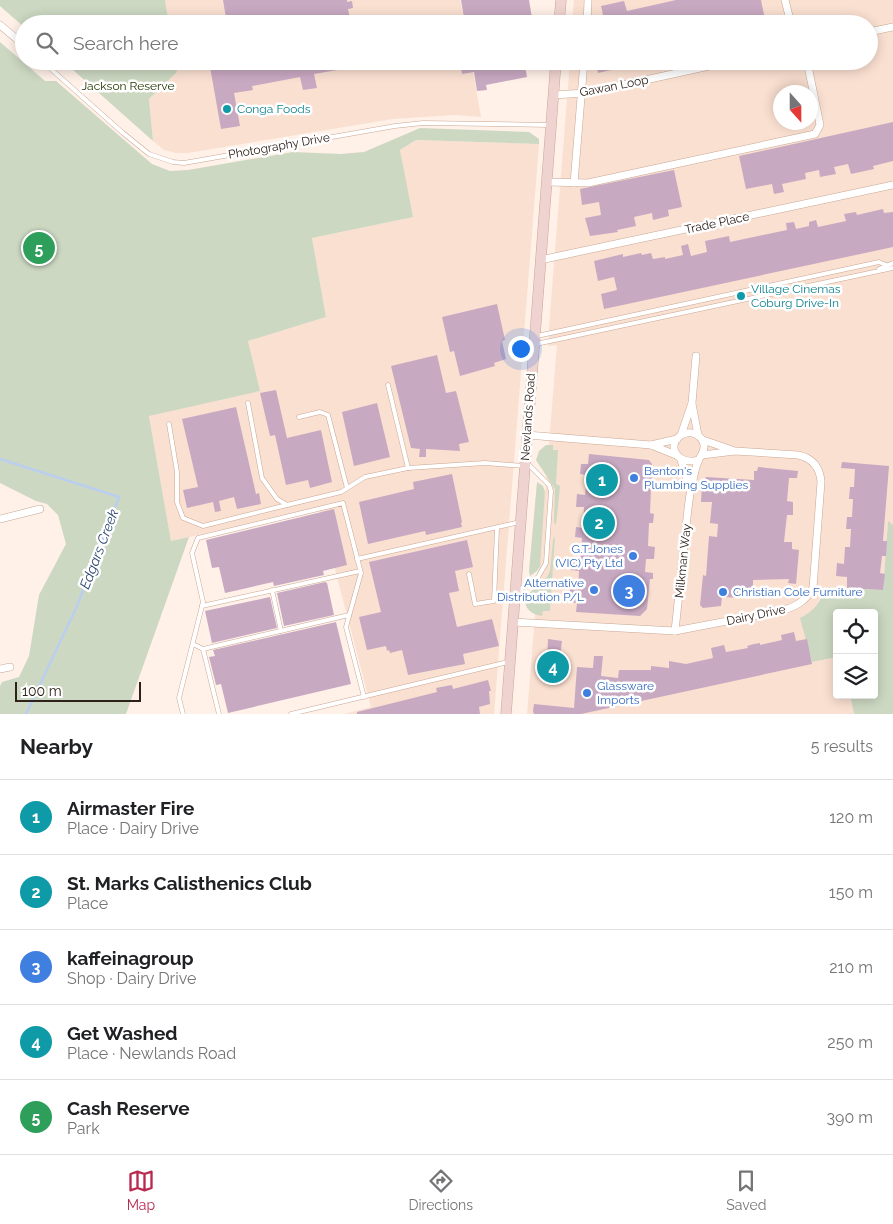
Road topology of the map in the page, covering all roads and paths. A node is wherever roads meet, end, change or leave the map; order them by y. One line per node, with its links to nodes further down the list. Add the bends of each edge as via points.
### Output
1 (561, 0): 4 (street)
2 (588, 0): 5 (street)
3 (785, 0): 6 (street)
4 (560, 15)
5 (587, 15)
6 (789, 15)
7 (0, 25): 10 (street)
8 (893, 27): 9 (street)
9 (878, 30)
10 (15, 38)
11 (52, 70): 18 (lane, Photography Drive, via 149,154 173,162 184,163 423,123)
12 (555, 70): 17 (street, Newlands Road)
13 (583, 70): 16 (street)
14 (690, 70): 16 (street, Gawan Loop)
15 (809, 70): 20 (street, via 820,124 815,134 588,184)
16 (582, 93): 17 (street, Gawan Loop); 20 (street)
17 (554, 95): 18 (street, Newlands Road)
18 (551, 125): 19 (street, Newlands Road)
19 (547, 182): 20 (street); 22 (street, Newlands Road)
20 (574, 183)
21 (893, 185): 22 (street, Trade Place)
22 (540, 260): 25 (street, Newlands Road)
23 (893, 263): 25 (lane, via 879,262)
24 (893, 268): 25 (lane)
25 (534, 340): 32 (street, Newlands Road)
26 (696, 356): 29 (street)
27 (388, 385): 40 (lane)
28 (248, 403): 43 (lane, via 262,478 277,499)
29 (692, 403): 33 (street); 34 (street)
30 (299, 417): 41 (lane, via 320,412 328,415)
31 (169, 424): 43 (lane, via 177,472 177,502 183,518 203,526)
32 (527, 435): 35 (street); 39 (street, Newlands Road)
33 (679, 437): 34 (street, via 690,432); 35 (street); 37 (street, via 674,447)
34 (701, 438): 36 (street, Dairy Drive); 38 (street, via 705,448)
35 (651, 445): 37 (street)
36 (735, 450): 38 (street, Dairy Drive); 57 (street, Dairy Drive, via 807,457 817,466 821,482 813,588 805,600 791,608)
37 (678, 457): 38 (street, via 690,462); 42 (street, Milkman Way)
38 (700, 458): 42 (street, Milkman Way)
39 (525, 463): 40 (lane); 46 (street, Newlands Road); 52 (lane, via 549,485 551,491 546,563 538,577)
40 (408, 468): 41 (lane, via 365,476)
41 (347, 488): 43 (lane)
42 (690, 490): 57 (street, Milkman Way)
43 (287, 505)
44 (40, 509): 45 (street)
45 (0, 518)
46 (520, 522): 47 (lane); 52 (street, Newlands Road)
47 (497, 528): 48 (lane); 50 (lane, via 494,601 475,604)
48 (357, 559): 49 (lane); 53 (lane, via 343,503 198,538 192,553)
49 (360, 570): 51 (lane); 54 (lane)
50 (469, 574)
51 (272, 590): 53 (lane); 56 (lane)
52 (515, 593): 55 (street, Newlands Road)
53 (202, 606): 58 (lane)
54 (349, 615): 56 (lane); 63 (lane, via 346,627)
55 (513, 622): 57 (street, Dairy Drive); 60 (street, Newlands Road)
56 (281, 631): 59 (lane)
57 (675, 631)
58 (193, 644): 59 (lane); 64 (lane, via 180,698)
59 (203, 649): 65 (lane)
60 (510, 662): 63 (lane); 67 (street, Newlands Road)
61 (10, 667): 62 (street)
62 (0, 670)
63 (364, 697): 66 (lane)
64 (183, 714)
65 (219, 714)
66 (291, 714)
67 (506, 714)

